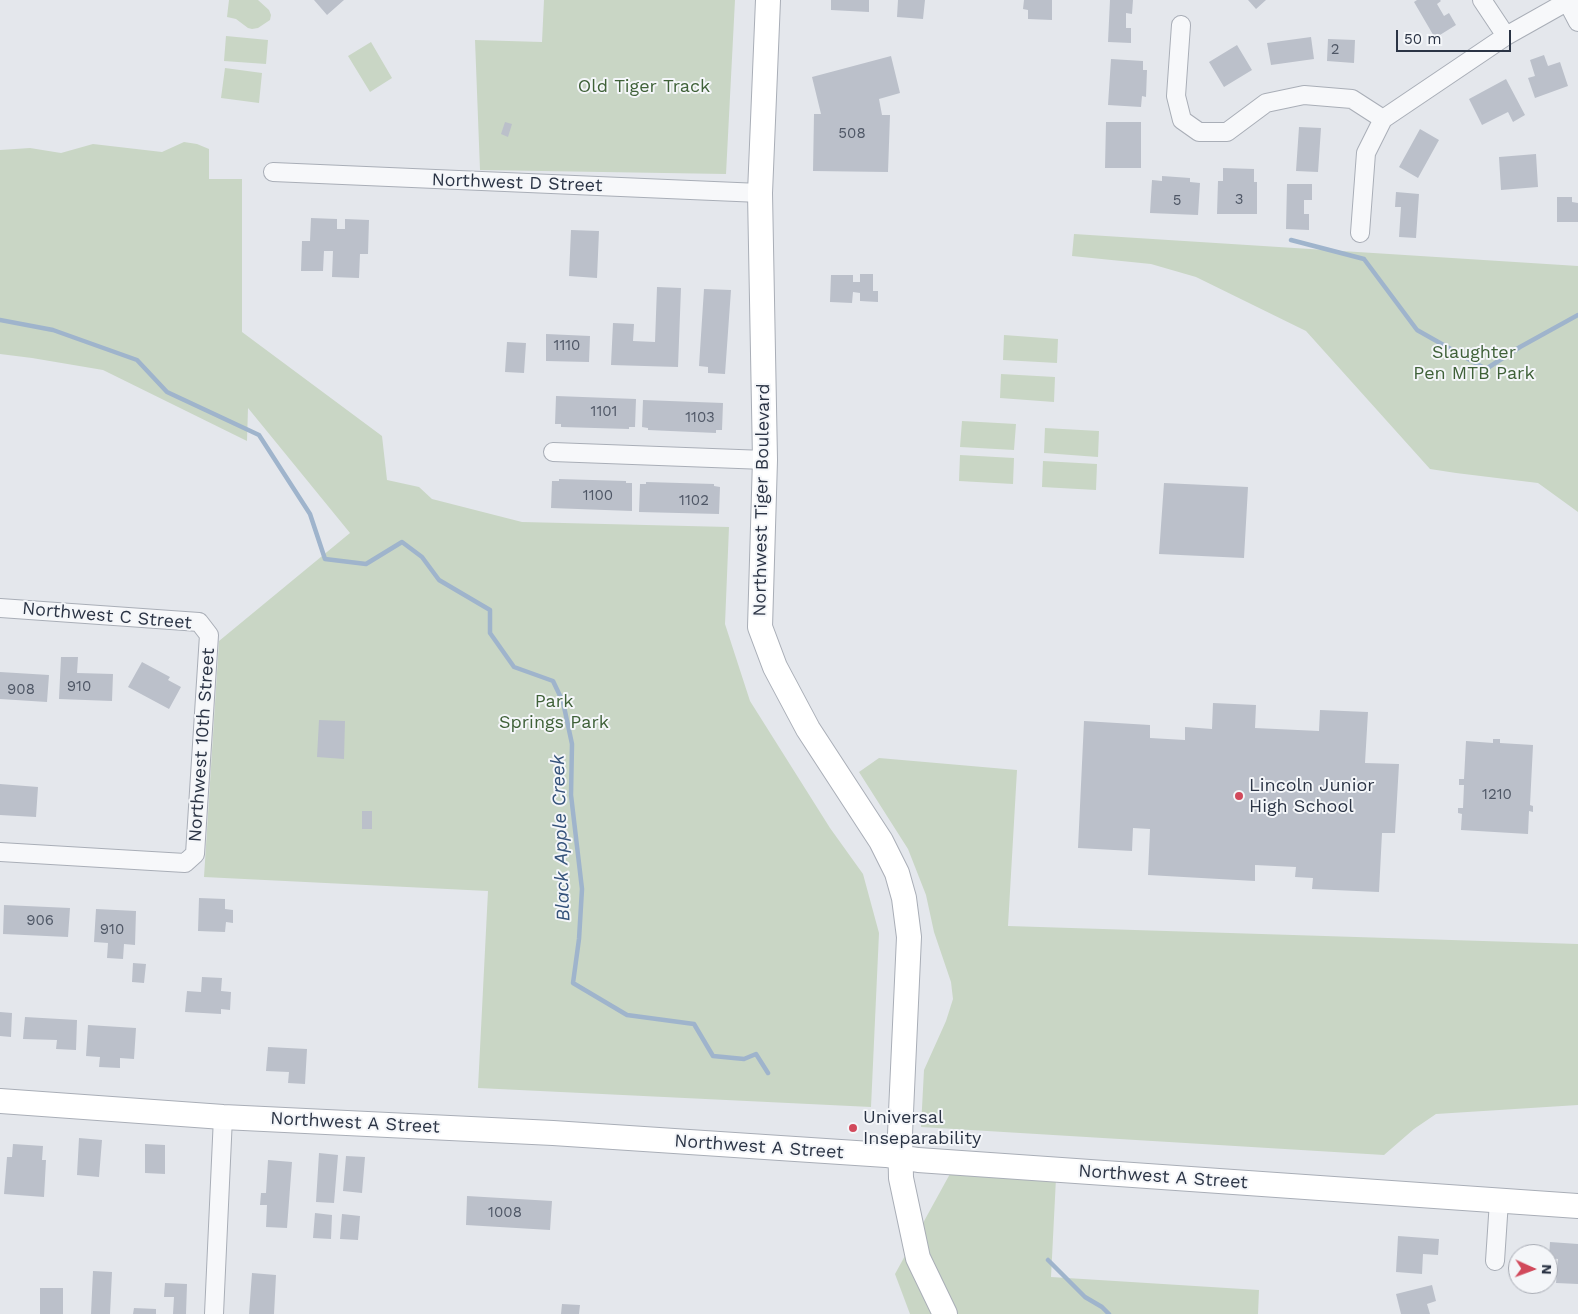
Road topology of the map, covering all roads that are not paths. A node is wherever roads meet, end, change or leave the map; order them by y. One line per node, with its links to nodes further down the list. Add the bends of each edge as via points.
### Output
1 (768, 0): 9 (street, Northwest Tiger Boulevard)
2 (1482, 0): 6 (street)
3 (1569, 1): 4 (street); 6 (street)
4 (1578, 22)
5 (1181, 25): 7 (street, via 1176,96 1182,120 1199,132 1227,132 1266,103 1304,94 1352,99)
6 (1506, 36): 7 (street)
7 (1383, 119): 10 (street, via 1366,153)
8 (273, 172): 9 (street, Northwest D Street)
9 (760, 193): 12 (street, Northwest Tiger Boulevard)
10 (1360, 233)
11 (553, 452): 12 (street)
12 (765, 460): 18 (street, Northwest Tiger Boulevard, via 760,627 775,667 808,729 881,841 904,898 909,937)
13 (0, 608): 14 (street, Northwest C Street, via 199,622)
14 (209, 635): 15 (street, Northwest 10th Street, via 195,854 185,863)
15 (0, 852)
16 (0, 1101): 17 (street, Northwest A Street)
17 (223, 1117): 18 (street, Northwest A Street, via 553,1133); 22 (street)
18 (900, 1158): 19 (street, Northwest A Street); 23 (street, Northwest Tiger Boulevard, via 904,1196 918,1258)
19 (1498, 1201): 20 (street, Northwest A Street); 21 (street)
20 (1578, 1206)
21 (1495, 1261)
22 (214, 1314)
23 (945, 1314)

